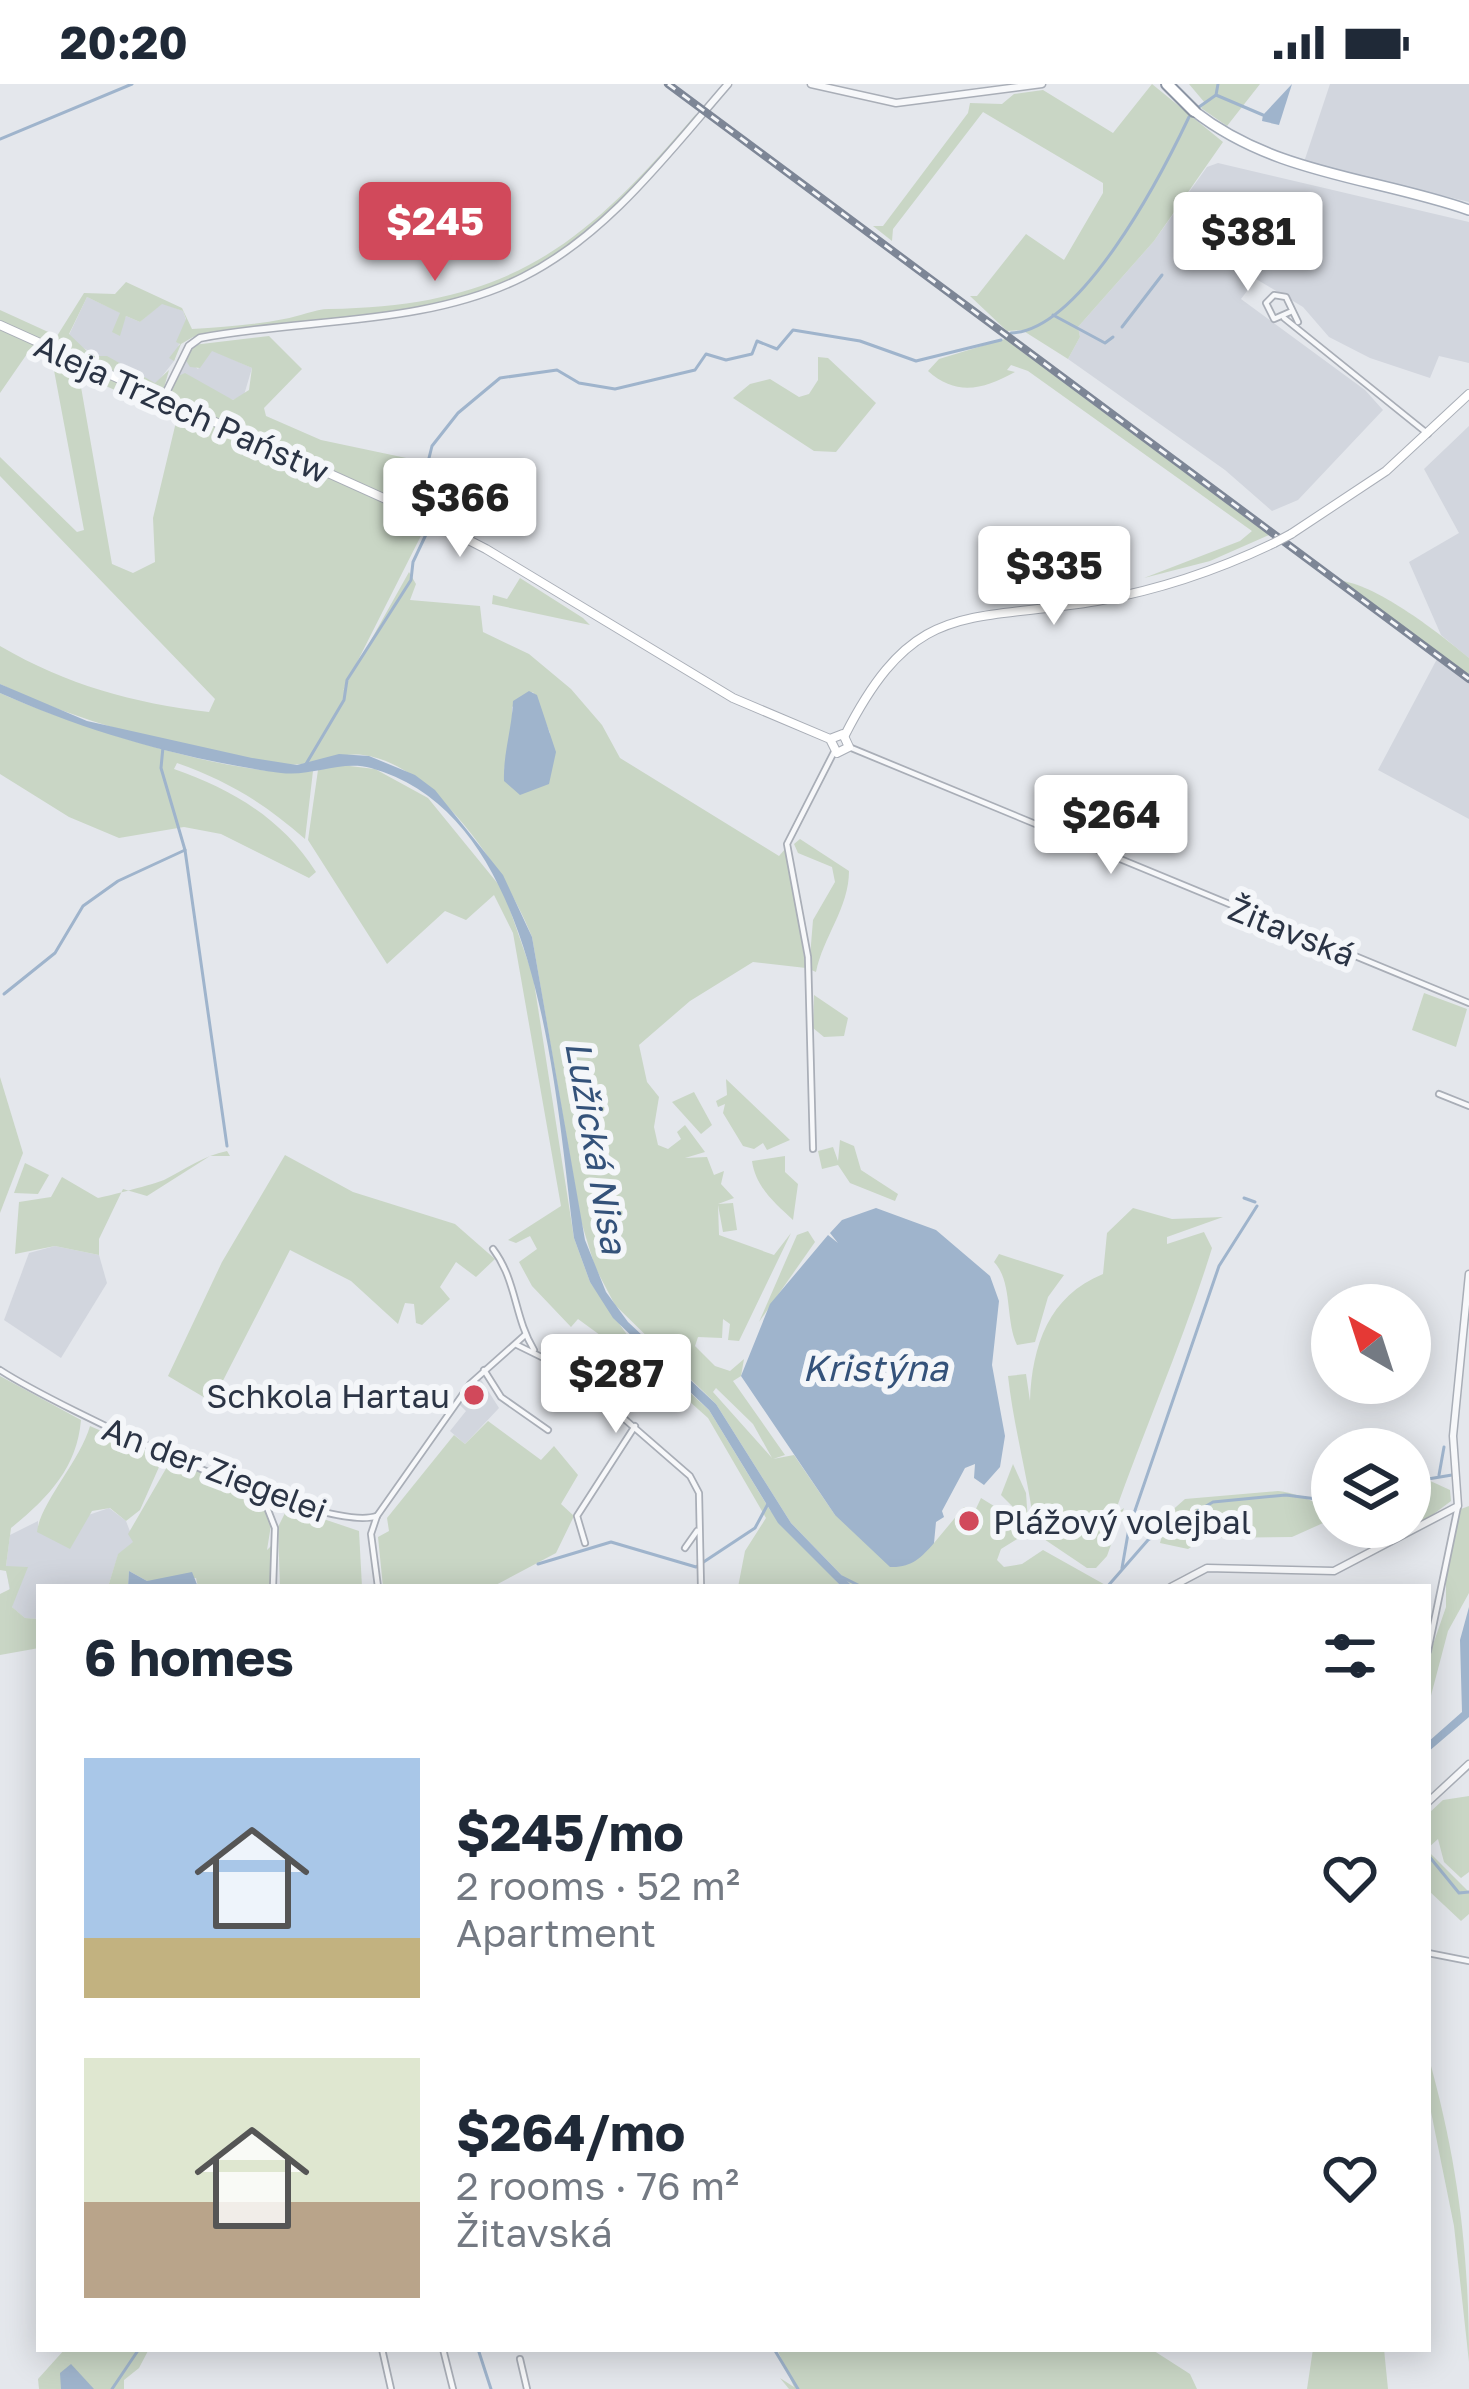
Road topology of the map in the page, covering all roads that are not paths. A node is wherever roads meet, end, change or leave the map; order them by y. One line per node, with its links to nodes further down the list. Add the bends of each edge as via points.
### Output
1 (728, 84): 10 (street, via 615,209 523,277 440,305 200,338)
2 (811, 84): 3 (street, via 912,103)
3 (1042, 84)
4 (1167, 84): 5 (highway)
5 (1194, 111): 6 (main road, via 1294,166)
6 (1468, 210)
7 (1287, 315): 12 (street)
8 (0, 326): 10 (main road, Aleja Trzech Państw)
9 (1469, 394): 11 (main road)
10 (163, 400): 15 (main road, Aleja Trzech Państw, via 430,520 733,698)
11 (1446, 416): 12 (street); 13 (main road)
12 (1411, 419): 13 (street)
13 (1428, 434): 14 (main road, bridge, via 1358,493 1274,543 1198,575 1132,594 947,622 889,663)
14 (844, 735): 15 (main road); 16 (main road)
15 (830, 740): 17 (main road)
16 (849, 747): 17 (main road); 18 (street, Žitavská)
17 (834, 752): 22 (street, via 787,844 808,957)
18 (1469, 1003)
19 (1438, 1094): 21 (street)
20 (1469, 1096): 21 (street)
21 (1468, 1106)
22 (813, 1149)
23 (493, 1249): 25 (street, via 516,1289)
24 (1469, 1274): 33 (street, via 1455,1400)
25 (525, 1335): 26 (street); 27 (street)
26 (517, 1346): 27 (street); 29 (street)
27 (534, 1350): 30 (street)
28 (0, 1370): 32 (street, An der Ziegelei, via 72,1411)
29 (484, 1370): 31 (street, via 501,1397); 34 (street)
30 (635, 1426): 36 (street, via 694,1482); 38 (street, via 577,1516)
31 (548, 1430)
32 (261, 1492): 35 (street, An der Ziegelei); 40 (street, via 274,1528)
33 (1458, 1506): 43 (street, via 1334,1571 1208,1568); 44 (street)
34 (377, 1516): 35 (street, An der Ziegelei); 37 (street, An der Ziegelei)
35 (361, 1521): 37 (street, An der Ziegelei)
36 (697, 1531): 39 (street); 42 (street)
37 (371, 1534): 41 (street)
38 (585, 1543)
39 (685, 1548)
40 (273, 1584)
41 (378, 1584)
42 (701, 1584)
43 (1177, 1584)
44 (1431, 1636)
45 (1469, 1764): 46 (street)
46 (1431, 1799)
47 (1431, 1953): 48 (street)
48 (1469, 1961)
49 (383, 2352): 52 (street)
50 (444, 2352): 53 (street)
51 (520, 2359): 54 (street)
52 (391, 2389)
53 (453, 2389)
54 (527, 2389)

